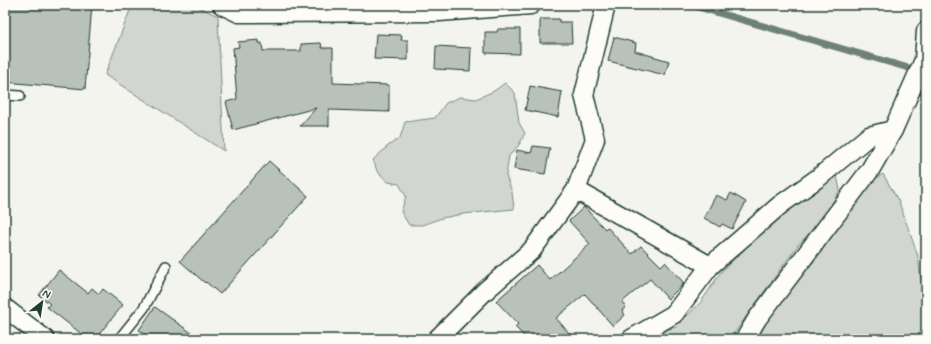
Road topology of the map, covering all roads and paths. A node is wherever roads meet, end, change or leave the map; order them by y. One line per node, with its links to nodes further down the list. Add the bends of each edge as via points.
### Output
1 (222, 5): 4 (street, via 239,13 439,12)
2 (531, 5): 4 (street)
3 (606, 5): 11 (street, via 584,95 595,139)
4 (504, 6)
5 (926, 31): 6 (street)
6 (926, 35): 7 (street)
7 (925, 60): 10 (street)
8 (5, 95): 9 (lane)
9 (20, 96)
10 (894, 130): 13 (street, via 869,136 780,205); 19 (street, via 870,170 757,319)
11 (576, 190): 13 (street); 17 (street, via 532,250 484,292)
12 (166, 266): 16 (lane, via 144,308)
13 (710, 266): 18 (street, via 674,314)
14 (5, 308): 15 (street)
15 (45, 339)
16 (119, 339)
17 (437, 339)
18 (631, 339)
19 (745, 339)

